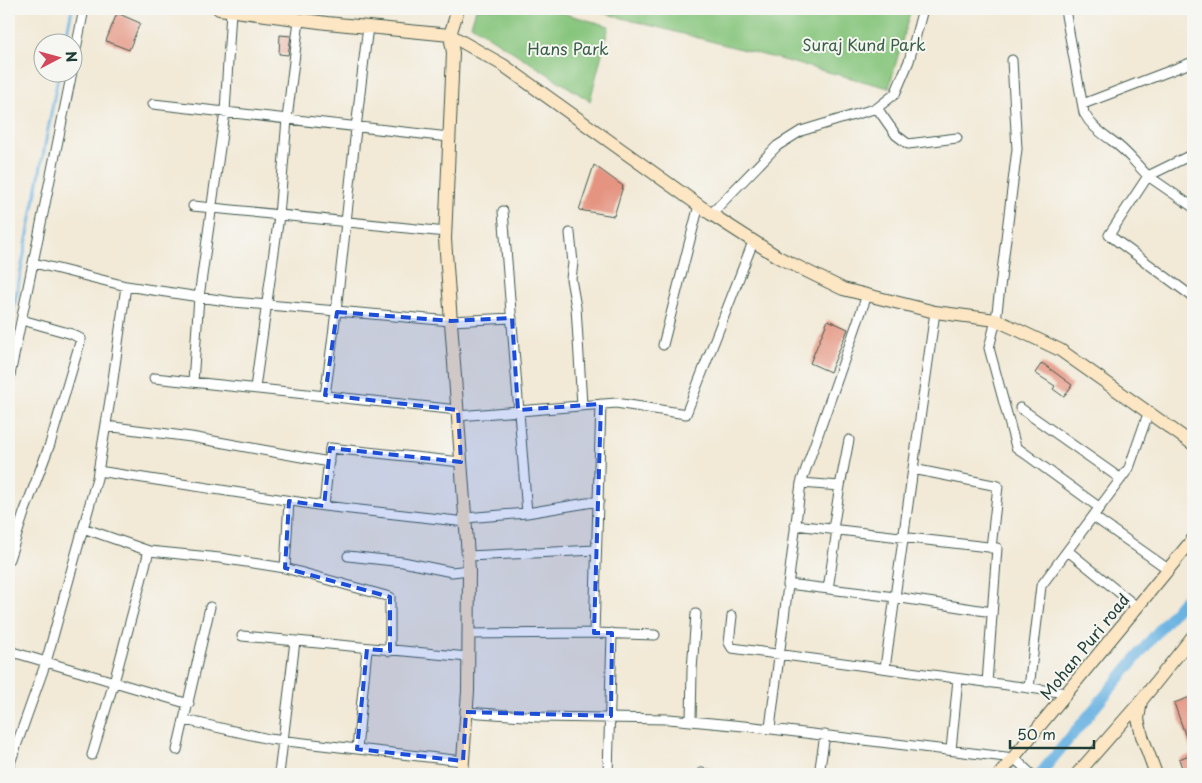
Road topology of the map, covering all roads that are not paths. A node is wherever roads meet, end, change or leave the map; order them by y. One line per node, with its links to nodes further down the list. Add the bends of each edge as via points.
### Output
1 (84, 9): 8 (street)
2 (458, 9): 9 (street)
3 (923, 9): 15 (street, via 909,61 895,94)
4 (1069, 9): 14 (street, via 1065,10)
5 (225, 10): 6 (street); 16 (street)
6 (299, 20): 7 (street); 17 (street)
7 (368, 27): 9 (street); 18 (street)
8 (79, 32)
9 (450, 35): 19 (street, via 453,52); 23 (street, via 503,65)
10 (1012, 60): 44 (street, via 1017,149)
11 (1193, 62): 14 (street)
12 (70, 82): 34 (street)
13 (153, 104): 16 (street)
14 (1084, 104): 22 (street, via 1088,121)
15 (877, 108): 20 (street, via 896,135 908,144); 28 (street, via 801,131 777,146)
16 (225, 112): 17 (street); 26 (street)
17 (287, 119): 18 (street); 29 (street)
18 (355, 127): 19 (street); 30 (street)
19 (449, 137): 31 (street)
20 (958, 138)
21 (1193, 154): 22 (street)
22 (1148, 176): 25 (street); 38 (street, via 1109,235)
23 (699, 205): 28 (street); 46 (street)
24 (192, 206): 26 (street)
25 (1193, 207)
26 (213, 208): 29 (street); 37 (street)
27 (503, 211): 42 (street)
28 (711, 214): 33 (street)
29 (279, 216): 30 (street); 39 (street)
30 (346, 222): 31 (street); 40 (street)
31 (446, 232): 45 (street)
32 (570, 233): 53 (street)
33 (753, 242): 36 (street, via 835,285); 52 (street, via 686,414 616,403)
34 (34, 263): 35 (street); 43 (street)
35 (126, 286): 37 (street); 58 (street)
36 (867, 295): 41 (street); 66 (street)
37 (198, 296): 39 (street); 49 (street)
38 (1193, 297)
39 (265, 305): 40 (street); 50 (street)
40 (337, 312): 45 (street); 51 (street)
41 (935, 312): 44 (street); 63 (street)
42 (512, 318): 45 (street); 55 (street)
43 (22, 320): 48 (street); 86 (street, via 72,334 81,340 50,444)
44 (996, 320): 56 (street, via 1060,350); 71 (street, via 989,348 1016,448)
45 (451, 321): 57 (street)
46 (663, 345)
47 (154, 378): 49 (street)
48 (9, 380)
49 (193, 382): 50 (street)
50 (255, 388): 51 (street)
51 (325, 395): 57 (street)
52 (602, 404): 53 (street); 69 (street)
53 (582, 405): 55 (street)
54 (1020, 408): 65 (street)
55 (518, 410): 57 (street); 72 (street)
56 (1149, 411): 60 (street); 65 (street, via 1129,468)
57 (458, 413): 62 (street)
58 (106, 426): 61 (street, via 190,437); 64 (street)
59 (849, 440): 67 (street)
60 (1193, 444)
61 (329, 462): 62 (street, via 330,448); 70 (street)
62 (461, 462): 74 (street)
63 (913, 469): 78 (street); 80 (street, via 998,486)
64 (98, 471): 68 (street); 76 (street)
65 (1121, 479): 71 (street)
66 (801, 483): 67 (street); 75 (street)
67 (840, 486): 77 (street)
68 (289, 501): 70 (street); 87 (street)
69 (599, 501): 72 (street); 82 (street)
70 (324, 506): 74 (street)
71 (1100, 508): 73 (street)
72 (527, 513): 74 (street)
73 (1094, 517): 83 (street); 88 (street)
74 (466, 520): 85 (street)
75 (795, 525): 77 (street); 90 (street)
76 (83, 528): 81 (street); 110 (street)
77 (835, 530): 78 (street); 91 (street)
78 (903, 537): 80 (street); 92 (street)
79 (1193, 539): 88 (street, Mohan Puri road)
80 (991, 548): 95 (street, via 997,548)
81 (149, 550): 87 (street); 113 (street)
82 (596, 550): 85 (street); 98 (street)
83 (1068, 551): 94 (street); 115 (street, via 1041,586)
84 (348, 556): 89 (street, via 452,572)
85 (468, 556): 89 (street)
86 (9, 559)
87 (285, 568): 107 (street, via 390,597)
88 (1168, 569): 94 (street, Mohan Puri road)
89 (469, 570): 100 (street)
90 (788, 584): 91 (street); 108 (street)
91 (828, 589): 92 (street)
92 (895, 597): 95 (street); 111 (street)
93 (210, 606): 118 (street)
94 (1137, 607): 116 (street, Mohan Puri road)
95 (992, 612): 114 (street)
96 (696, 614): 122 (street)
97 (732, 616): 108 (street, via 729,643 732,648)
98 (594, 633): 99 (street); 100 (street)
99 (612, 633): 101 (street); 120 (street)
100 (468, 634): 109 (street)
101 (655, 635)
102 (242, 636): 104 (street)
103 (1193, 636): 117 (street)
104 (295, 641): 105 (street); 125 (street)
105 (368, 648): 107 (street); 126 (street)
106 (9, 651): 110 (street)
107 (390, 651): 109 (street)
108 (779, 653): 111 (street); 123 (street)
109 (468, 657): 119 (street)
110 (46, 662): 113 (street); 132 (street)
111 (885, 668): 112 (street)
112 (958, 679): 114 (street); 128 (street)
113 (114, 682): 118 (street); 129 (street)
114 (987, 683): 115 (street)
115 (1029, 688): 116 (street)
116 (1067, 693): 130 (street, Mohan Puri road)
117 (1141, 701): 139 (street); 140 (street, via 1138,718)
118 (189, 704): 121 (street)
119 (466, 712): 120 (street, via 538,717); 131 (street)
120 (611, 716): 122 (street); 135 (street)
121 (185, 720): 125 (street); 127 (street)
122 (691, 721): 123 (street)
123 (770, 728): 124 (street)
124 (825, 735): 128 (street); 136 (street)
125 (282, 740): 126 (street); 133 (street)
126 (357, 749): 131 (street)
127 (177, 750)
128 (951, 750): 130 (street)
129 (92, 755)
130 (1014, 758): 137 (street, Mohan Puri road); 138 (street)
131 (462, 761): 134 (street)
132 (9, 766)
133 (279, 774)
134 (462, 774)
135 (608, 774)
136 (819, 774)
137 (1000, 774)
138 (1032, 774)
139 (1077, 774)
140 (1156, 774)

